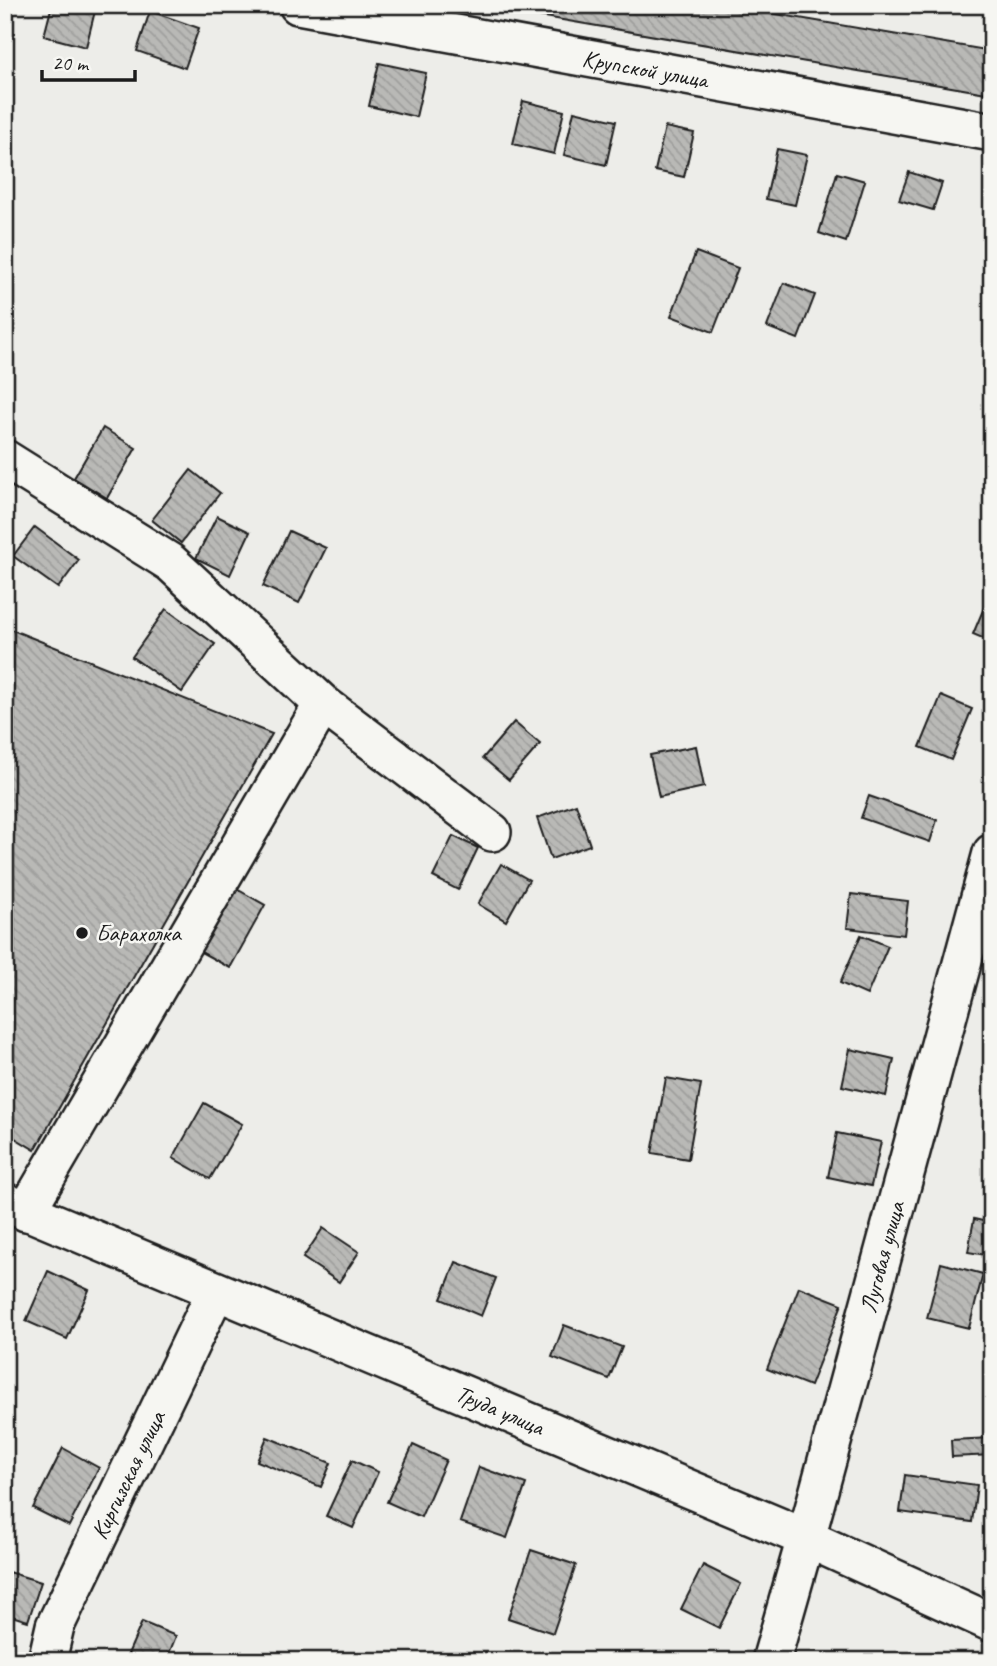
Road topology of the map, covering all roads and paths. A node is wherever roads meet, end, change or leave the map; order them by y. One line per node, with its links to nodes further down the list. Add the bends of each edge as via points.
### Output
1 (298, 5): 2 (street, Крупской улица)
2 (992, 132)
3 (5, 459): 4 (street, via 170,563)
4 (323, 704): 5 (street); 7 (street)
5 (492, 832)
6 (992, 853): 9 (street, Луговая улица)
7 (16, 1207): 8 (street, Труда улица)
8 (216, 1291): 9 (street, Труда улица); 11 (street, Киргизская улица, via 55,1626)
9 (806, 1538): 10 (street, Труда улица); 12 (street, Луговая улица)
10 (992, 1623)
11 (47, 1661)
12 (771, 1661)

